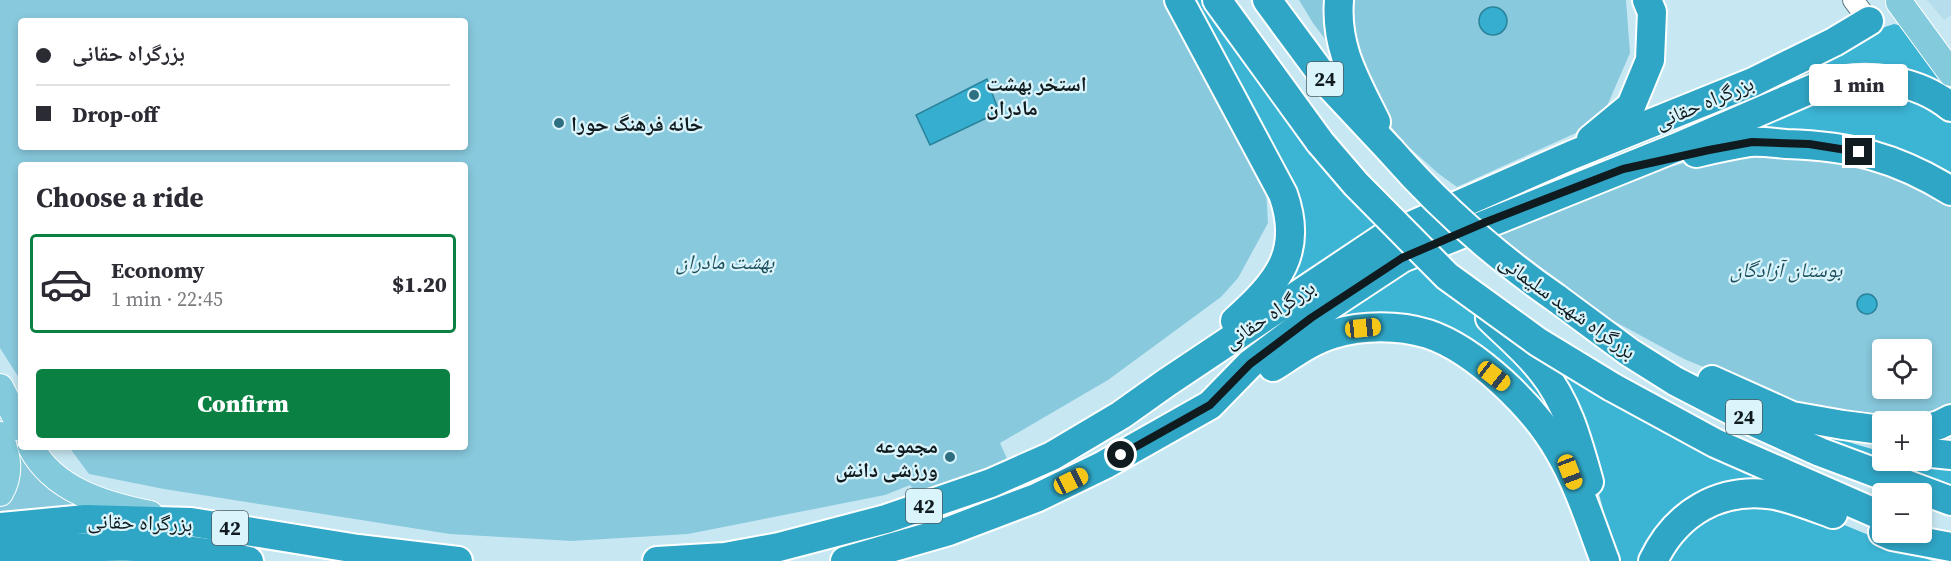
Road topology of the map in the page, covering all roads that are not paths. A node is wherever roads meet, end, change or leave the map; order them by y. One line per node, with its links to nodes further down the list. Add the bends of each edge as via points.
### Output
1 (1179, 0): 16 (highway, via 1283,194 1291,233 1282,268 1269,288)
2 (1217, 0): 14 (highway, بزرگراه شهید سلیمانی / 24, bridge, via 1320,142)
3 (1266, 0): 10 (highway, بزرگراه شهید سلیمانی / 24, via 1332,88)
4 (1339, 0): 10 (highway, via 1337,19 1346,62)
5 (1647, 0): 11 (highway, via 1652,12 1650,60 1631,106)
6 (1900, 1): 7 (main road); 8 (main road)
7 (1861, 11): 11 (highway, بزرگراه حقانی / 42, via 1834,42 1753,82)
8 (1951, 73)
9 (1951, 107): 12 (highway, بزرگراه حقانی / 42, via 1925,91 1899,83 1842,79)
10 (1390, 151): 15 (highway, بزرگراه شهید سلیمانی / 24, bridge, via 1474,236)
11 (1572, 155): 16 (highway, بزرگراه حقانی / 42, via 1383,238)
12 (1623, 169): 13 (highway, via 1752,142 1809,144 1878,156 1924,174); 18 (highway, بزرگراه حقانی / 42, via 1402,258 1250,364)
13 (1951, 191)
14 (1448, 276): 31 (highway, بزرگراه شهید سلیمانی / 24, bridge, via 1538,342 1612,387 1715,443); 43 (highway, via 1541,369 1567,410 1593,495)
15 (1556, 298): 19 (highway, via 1681,366); 30 (highway, بزرگراه شهید سلیمانی / 24, via 1675,381 1758,424 1820,452)
16 (1166, 383): 41 (highway, بزرگراه حقانی / 42, via 1084,439 991,483 886,519 778,547 725,557)
17 (0, 387): 21 (main road)
18 (1210, 405): 42 (highway, بزرگراه حقانی / 42, via 1038,497 949,531); 43 (highway, via 1331,334 1375,327 1429,335 1466,354 1506,386 1534,416 1570,472)
19 (1792, 416): 23 (highway); 25 (highway)
20 (1951, 419): 22 (highway)
21 (18, 422)
22 (1932, 427)
23 (1872, 429)
24 (0, 435): 29 (main road, via 9,469)
25 (1872, 443)
26 (33, 450): 32 (main road, via 42,466 80,493 130,510)
27 (1932, 453): 28 (highway)
28 (1951, 455)
29 (0, 493)
30 (1951, 501)
31 (1872, 512)
32 (191, 522): 33 (highway, بزرگراه حقانی / 42, via 86,519); 40 (highway, بزرگراه حقانی / 42)
33 (0, 527)
34 (1872, 528): 44 (highway, via 1791,499 1747,494 1723,498 1688,514 1661,543)
35 (1932, 538): 37 (highway)
36 (1932, 543): 37 (highway)
37 (1951, 547)
38 (0, 553): 39 (highway, بزرگراه حقانی / 42, via 150,547)
39 (249, 561)
40 (458, 561)
41 (657, 561)
42 (845, 561)
43 (1605, 561)
44 (1653, 561)

